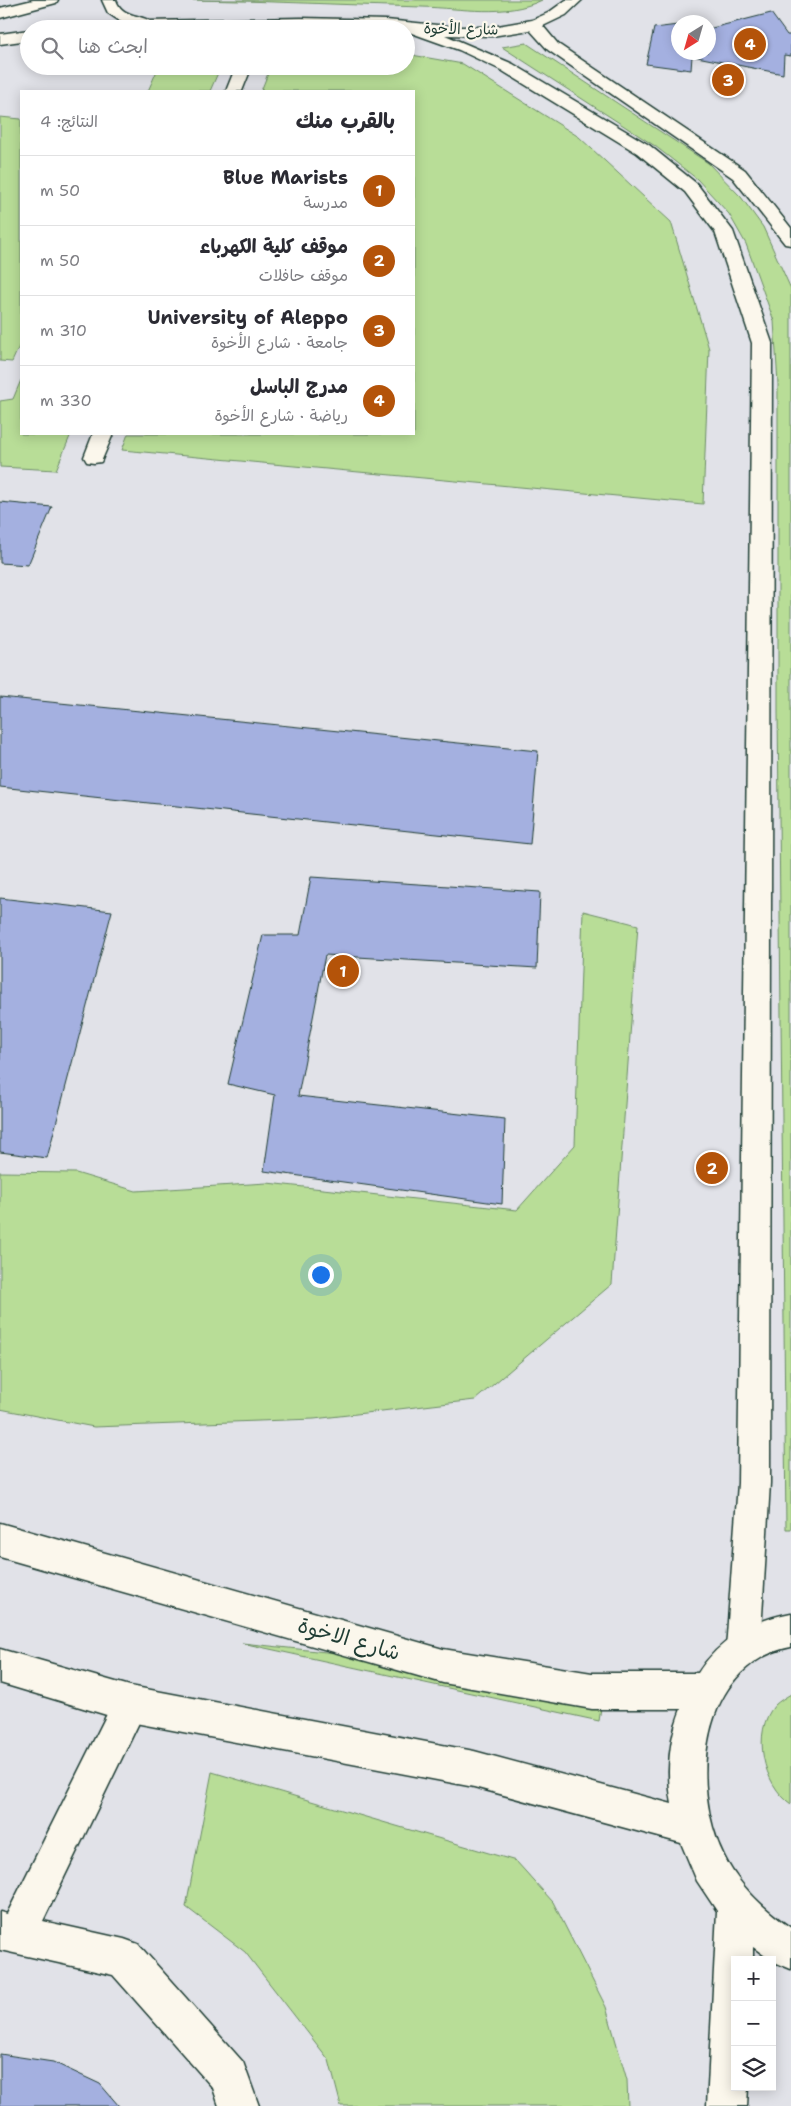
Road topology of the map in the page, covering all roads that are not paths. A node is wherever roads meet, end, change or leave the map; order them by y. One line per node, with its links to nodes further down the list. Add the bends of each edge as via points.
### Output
1 (51, 0): 4 (main road)
2 (109, 0): 5 (main road, via 110,7 117,14)
3 (575, 0): 6 (main road, شارع الأخوة, via 564,11)
4 (0, 13)
5 (131, 20)
6 (534, 25): 7 (main road, شارع الأخوة, via 478,32); 13 (main road, via 553,46 739,174)
7 (415, 28)
8 (415, 29): 18 (main road, via 464,46 507,67 643,149 690,188 724,231 762,343 754,1483)
9 (20, 36): 10 (main road)
10 (0, 39)
11 (240, 75): 12 (main road)
12 (234, 90)
13 (791, 240)
14 (103, 435): 15 (main road)
15 (94, 457)
16 (0, 1540): 20 (main road, شارع الاخوة, via 444,1666 592,1690)
17 (791, 1630): 18 (main road, via 777,1632)
18 (743, 1649): 20 (main road, via 722,1668)
19 (0, 1666): 21 (main road)
20 (706, 1691): 22 (main road, via 690,1732 685,1778)
21 (130, 1704): 22 (main road, via 474,1769); 24 (main road)
22 (694, 1828): 23 (main road, via 710,1869)
23 (736, 1906): 25 (main road, via 777,1943); 27 (main road)
24 (9, 1933): 26 (main road, via 124,1958 229,2076)
25 (791, 1950)
26 (239, 2106)
27 (727, 2106)

